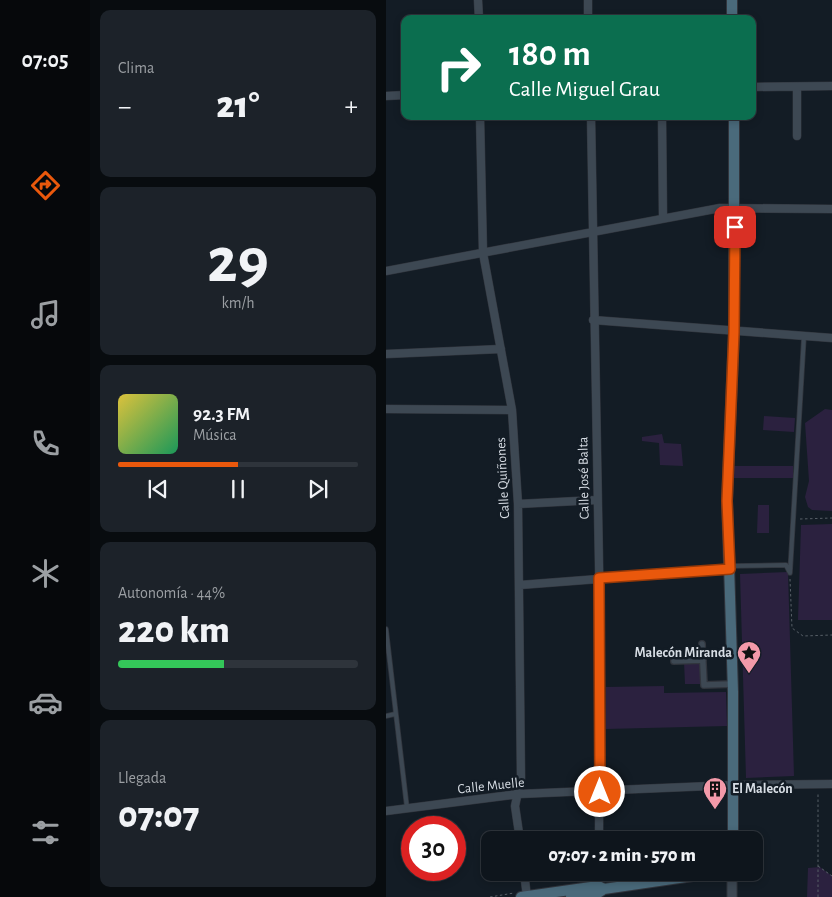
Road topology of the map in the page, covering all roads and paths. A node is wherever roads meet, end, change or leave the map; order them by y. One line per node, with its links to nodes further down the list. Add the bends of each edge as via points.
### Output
1 (478, 0): 4 (street)
2 (588, 0): 5 (street)
3 (732, 0): 6 (main road)
4 (479, 15)
5 (588, 15)
6 (732, 15)
7 (832, 86): 8 (street)
8 (797, 87): 9 (street); 16 (street)
9 (756, 88)
10 (386, 96): 11 (street)
11 (401, 96)
12 (480, 120): 21 (street, Calle Quiñones)
13 (591, 120): 20 (street, Calle José Balta)
14 (662, 120): 19 (street)
15 (734, 120): 17 (main road)
16 (797, 136)
17 (735, 207): 18 (street); 19 (street); 24 (main road)
18 (832, 208)
19 (663, 218): 20 (street)
20 (592, 232): 21 (street); 23 (street, Calle José Balta)
21 (483, 253): 22 (street); 27 (street, Calle Quiñones)
22 (386, 271)
23 (593, 320): 24 (street); 31 (street, Calle José Balta)
24 (734, 332): 25 (street); 35 (main road, via 727,501)
25 (804, 336): 26 (street); 34 (lane)
26 (832, 338)
27 (501, 349): 28 (street); 30 (street, Calle Quiñones)
28 (386, 354)
29 (386, 408): 30 (street)
30 (512, 410): 32 (street, Calle Quiñones)
31 (597, 500): 32 (street); 37 (street, Calle José Balta)
32 (518, 504): 38 (street, Calle Quiñones)
33 (832, 518): 34 (path)
34 (793, 519): 36 (lane)
35 (729, 568): 36 (lane, via 786,565); 37 (street); 44 (main road)
36 (790, 573): 40 (path, via 792,628 803,636)
37 (599, 578): 38 (street); 50 (street, Calle José Balta)
38 (520, 585): 51 (street, Calle Quiñones)
39 (386, 629): 45 (lane)
40 (832, 636)
41 (702, 644): 42 (street)
42 (703, 660): 43 (street); 44 (street, via 704,685)
43 (674, 661)
44 (733, 684): 49 (main road)
45 (395, 714): 46 (lane); 52 (lane)
46 (386, 716)
47 (818, 784): 48 (street, Calle Muelle); 49 (street, Calle Muelle); 57 (path)
48 (832, 784)
49 (734, 785): 50 (street, Calle Muelle); 56 (main road)
50 (600, 792): 51 (street, Calle Muelle); 55 (street, Calle José Balta)
51 (519, 794): 52 (street, Calle Muelle); 54 (street, Calle Quiñones, via 515,806)
52 (407, 808): 53 (street, Calle Muelle)
53 (386, 811)
54 (519, 831)
55 (599, 831)
56 (733, 831)
57 (818, 866): 58 (path); 66 (path)
58 (832, 876)
59 (524, 881): 63 (street)
60 (663, 881): 62 (main road)
61 (732, 881): 65 (street)
62 (600, 891): 63 (main road); 64 (main road)
63 (525, 897)
64 (571, 897)
65 (732, 897)
66 (818, 897)

